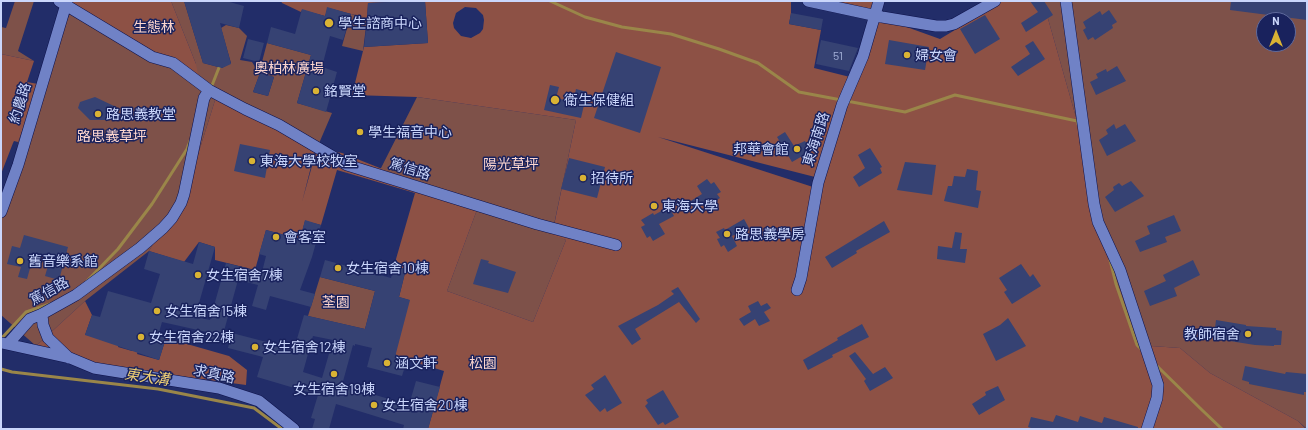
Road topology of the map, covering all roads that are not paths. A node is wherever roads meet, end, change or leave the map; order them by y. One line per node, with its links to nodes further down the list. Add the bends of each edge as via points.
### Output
1 (808, 1): 6 (street)
2 (879, 1): 6 (street, 東海南路)
3 (995, 1): 6 (street, via 946,26)
4 (1066, 1): 15 (street, via 1098,222 1120,270 1158,385 1157,398)
5 (66, 4): 7 (street, 篤信路, via 152,56 173,63); 8 (street, 約農路, via 18,165)
6 (875, 16): 10 (street, 東海南路, via 863,56 842,105 818,183)
7 (208, 97): 9 (street, 篤信路, via 279,124 347,165 537,224); 11 (street, 篤信路, via 184,194 172,218 140,248 76,295)
8 (1, 212)
9 (616, 245)
10 (797, 290)
11 (42, 314): 12 (street, 篤信路, via 30,318); 13 (street, via 42,325 48,338)
12 (4, 344): 13 (street, 求真路)
13 (70, 358): 14 (street, 求真路, via 94,368 219,388 246,396 259,401)
14 (294, 429)
15 (1147, 429)

